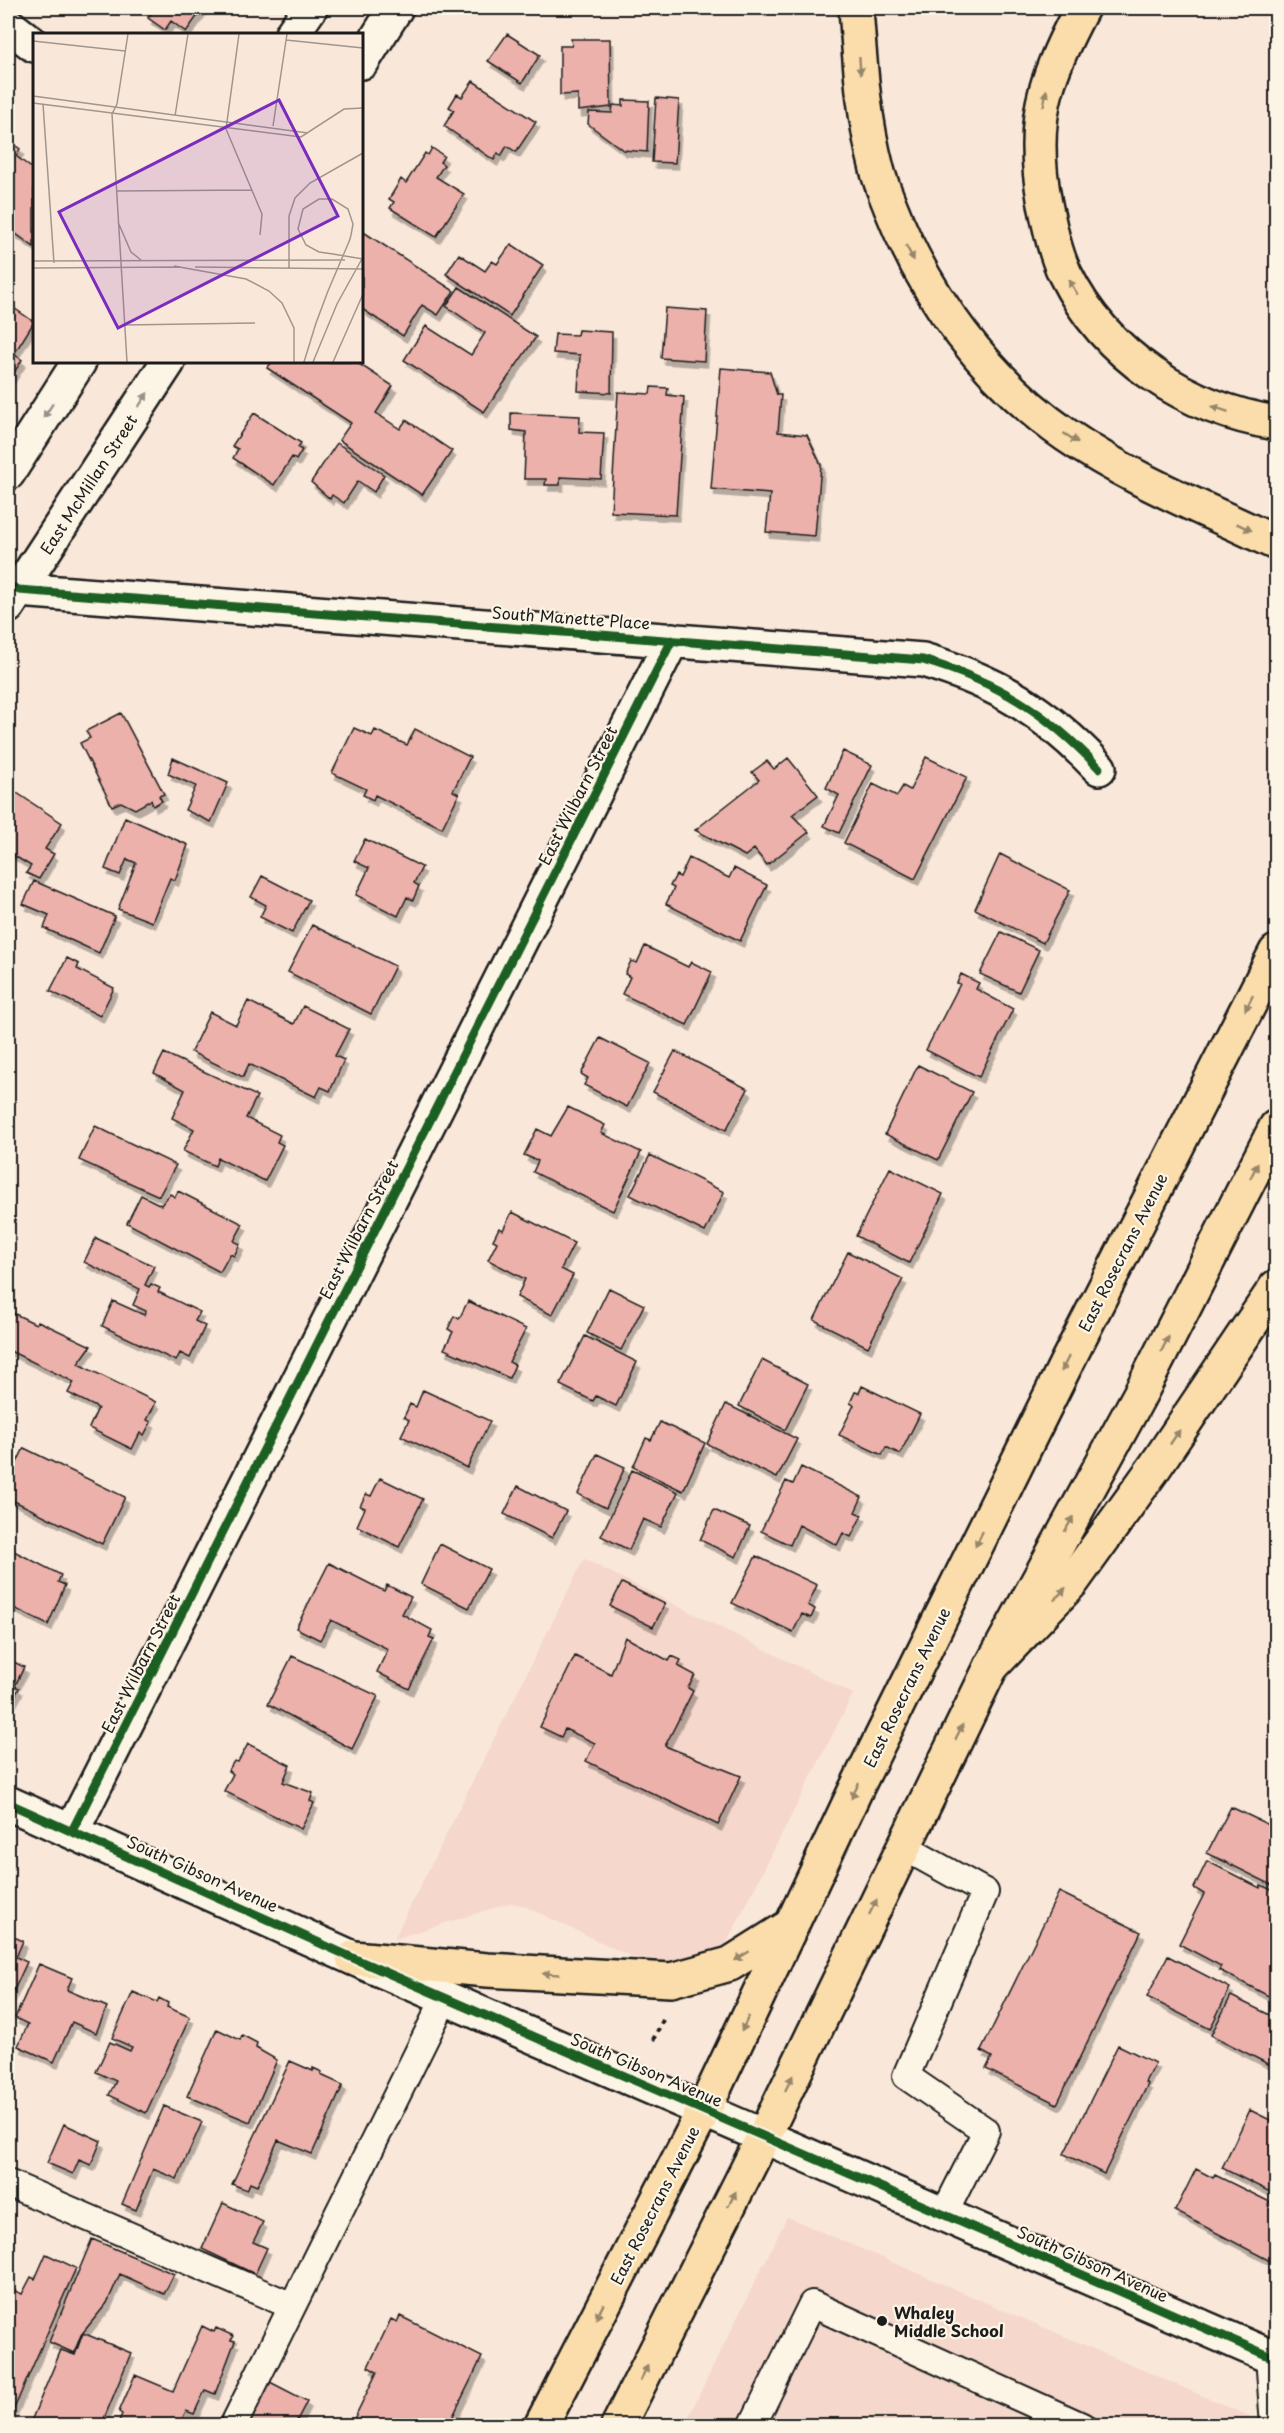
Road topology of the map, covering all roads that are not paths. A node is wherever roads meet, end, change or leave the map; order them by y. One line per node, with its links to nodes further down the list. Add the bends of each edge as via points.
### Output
1 (310, 8): 6 (street)
2 (396, 8): 8 (street)
3 (856, 8): 13 (main road, one-way to 13, via 862,101 877,172 905,243 934,296 965,337 1026,401 1066,434 1129,474)
4 (1082, 8): 11 (main road, one-way to 4, via 1215,409 1152,375 1089,314 1065,274 1041,185 1039,140 1046,92)
5 (8, 25): 7 (street)
6 (293, 33)
7 (33, 44)
8 (363, 60)
9 (78, 363): 12 (street, one-way to 12)
10 (167, 363): 14 (street, East McMillan Street, one-way to 10)
11 (1276, 423)
12 (8, 473)
13 (1276, 543)
14 (11, 594): 15 (street, South Manette Place)
15 (672, 640): 16 (street, South Manette Place, via 923,660 966,673 1006,692 1058,728); 22 (street, East Wilbarn Street)
16 (1100, 768)
17 (1276, 952): 24 (main road, East Rosecrans Avenue, one-way to 24, via 1061,1372)
18 (1276, 1127): 20 (main road, one-way to 18, via 1139,1396)
19 (1276, 1287): 20 (main road, one-way to 19, via 1072,1582)
20 (991, 1667): 23 (main road, one-way to 20)
21 (8, 1803): 22 (street, South Gibson Avenue)
22 (72, 1831): 25 (street, South Gibson Avenue)
23 (902, 1846): 28 (main road, one-way to 23); 30 (lane, via 985,1892 906,2076 986,2131)
24 (792, 1926): 25 (main road, one-way to 25, via 730,1964 671,1980); 27 (main road, East Rosecrans Avenue, one-way to 27)
25 (353, 1958): 26 (street, South Gibson Avenue)
26 (445, 1998): 27 (street, South Gibson Avenue); 31 (lane)
27 (704, 2110): 28 (street, South Gibson Avenue); 34 (main road, East Rosecrans Avenue, one-way to 34)
28 (764, 2136): 30 (street, South Gibson Avenue); 35 (main road, one-way to 28)
29 (8, 2183): 31 (lane)
30 (944, 2214): 32 (street, South Gibson Avenue)
31 (292, 2306): 33 (lane)
32 (1273, 2357): 38 (lane)
33 (233, 2426)
34 (541, 2426)
35 (618, 2426)
36 (752, 2426): 37 (lane, via 812,2304)
37 (1082, 2426)
38 (1274, 2426)

